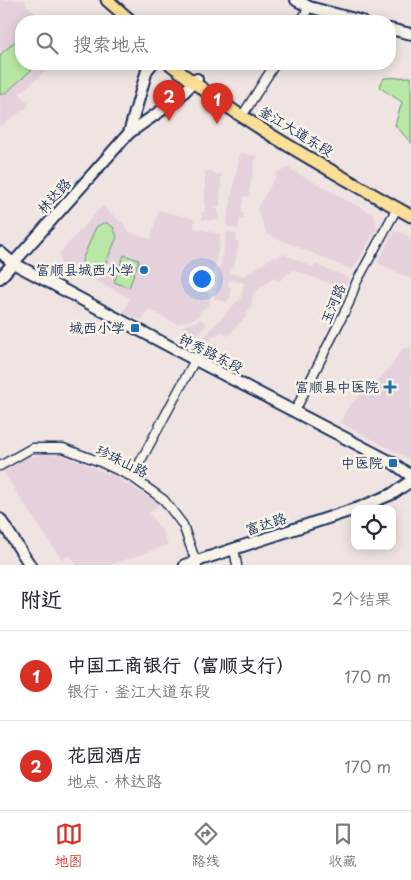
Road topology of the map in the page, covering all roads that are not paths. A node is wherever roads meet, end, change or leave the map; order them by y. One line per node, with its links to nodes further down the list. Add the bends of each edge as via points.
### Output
1 (100, 0): 5 (main road)
2 (107, 0): 6 (main road)
3 (296, 0): 4 (main road)
4 (309, 7): 7 (street); 8 (main road)
5 (116, 15)
6 (124, 15)
7 (304, 15)
8 (339, 15)
9 (396, 30): 10 (main road)
10 (411, 34)
11 (147, 70): 17 (main road)
12 (179, 70): 15 (main road, 釜江大道东段)
13 (185, 70): 15 (main road, 釜江大道东段)
14 (271, 70): 16 (street)
15 (195, 81): 16 (main road, 釜江大道东段); 17 (main road, via 175,101)
16 (243, 114): 18 (main road, 釜江大道东段, via 291,148); 19 (main road, 釜江大道东段)
17 (129, 133): 22 (main road, 林达路)
18 (397, 208): 20 (main road, 釜江大道东段); 25 (street, 玉河路, via 356,283)
19 (411, 210)
20 (411, 216)
21 (0, 252): 22 (main road, 钟秀路东段)
22 (13, 263): 23 (main road, 林达路); 24 (main road, 钟秀路东段)
23 (0, 278)
24 (195, 360): 25 (main road, 钟秀路东段); 28 (street)
25 (295, 411): 27 (main road, 钟秀路东段, via 393,463)
26 (0, 466): 28 (street, 珍珠山路, via 32,448 63,448)
27 (411, 476)
28 (132, 477): 34 (street, 珍珠山路, via 164,500 183,526)
29 (411, 481): 30 (main road, 富达路, via 392,494)
30 (366, 505)
31 (351, 511): 33 (main road, 富达路)
32 (0, 519): 35 (main road)
33 (234, 549): 34 (main road, 富达路); 37 (street)
34 (196, 563): 36 (main road, 富达路)
35 (30, 565)
36 (185, 565)
37 (237, 565)

